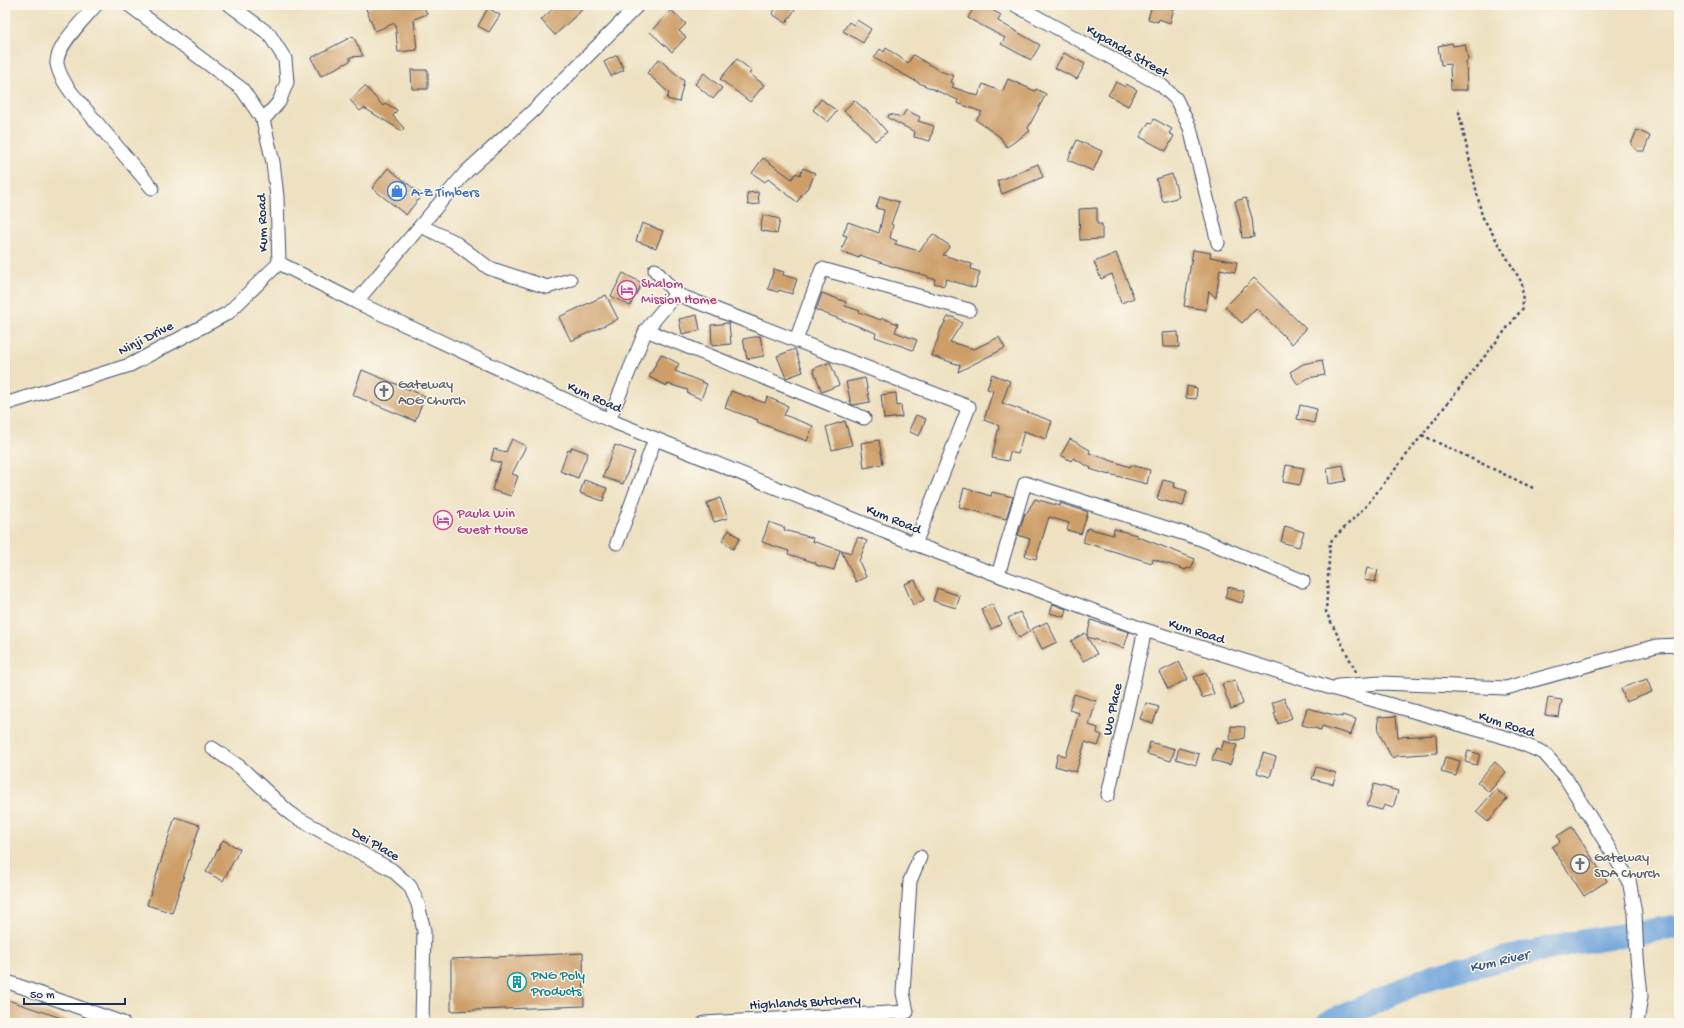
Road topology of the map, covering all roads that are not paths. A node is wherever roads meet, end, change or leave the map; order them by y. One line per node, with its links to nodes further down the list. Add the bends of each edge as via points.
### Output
1 (96, 5): 7 (street, via 62,47 58,68 71,92)
2 (129, 5): 6 (street, Kum Road, via 242,89)
3 (230, 5): 6 (street, via 269,34 285,59 287,82 279,102)
4 (638, 5): 8 (street, via 532,112 466,172)
5 (1015, 5): 9 (street, Kupanda Street, via 1161,85 1176,99 1190,128)
6 (263, 120): 10 (street, Kum Road, via 278,197)
7 (152, 188)
8 (421, 226): 12 (street, via 453,241 489,268 547,287); 14 (street)
9 (1218, 243)
10 (279, 263): 14 (street, Kum Road); 18 (street, Ninji Drive, via 228,313 130,365)
11 (655, 270): 13 (street)
12 (570, 280)
13 (676, 294): 16 (street); 17 (street)
14 (356, 302): 20 (street, Kum Road)
15 (969, 310): 17 (street, via 822,269)
16 (646, 330): 19 (street); 20 (street)
17 (796, 340): 23 (street, via 969,407)
18 (5, 404)
19 (864, 418)
20 (609, 420): 21 (street, Kum Road)
21 (655, 439): 22 (street); 23 (street, Kum Road)
22 (617, 543)
23 (915, 544): 24 (street, Kum Road)
24 (998, 575): 25 (street, via 1025,483 1201,539); 26 (street, Kum Road)
25 (1303, 581)
26 (1144, 630): 28 (street, Kum Road); 30 (street, Wo Place)
27 (1679, 645): 28 (street, via 1656,646 1506,688 1381,683)
28 (1328, 687): 36 (street, Kum Road, via 1511,740 1544,753 1565,777 1629,880 1635,913 1641,996)
29 (212, 748): 34 (street, Dei Place, via 240,768 292,815 392,870 410,886 418,904 424,931)
30 (1108, 795)
31 (920, 857): 35 (street, Highlands Butchery, via 910,881 903,993 907,1012)
32 (5, 981): 33 (street)
33 (123, 1023)
34 (422, 1023)
35 (704, 1023)
36 (1637, 1023)

